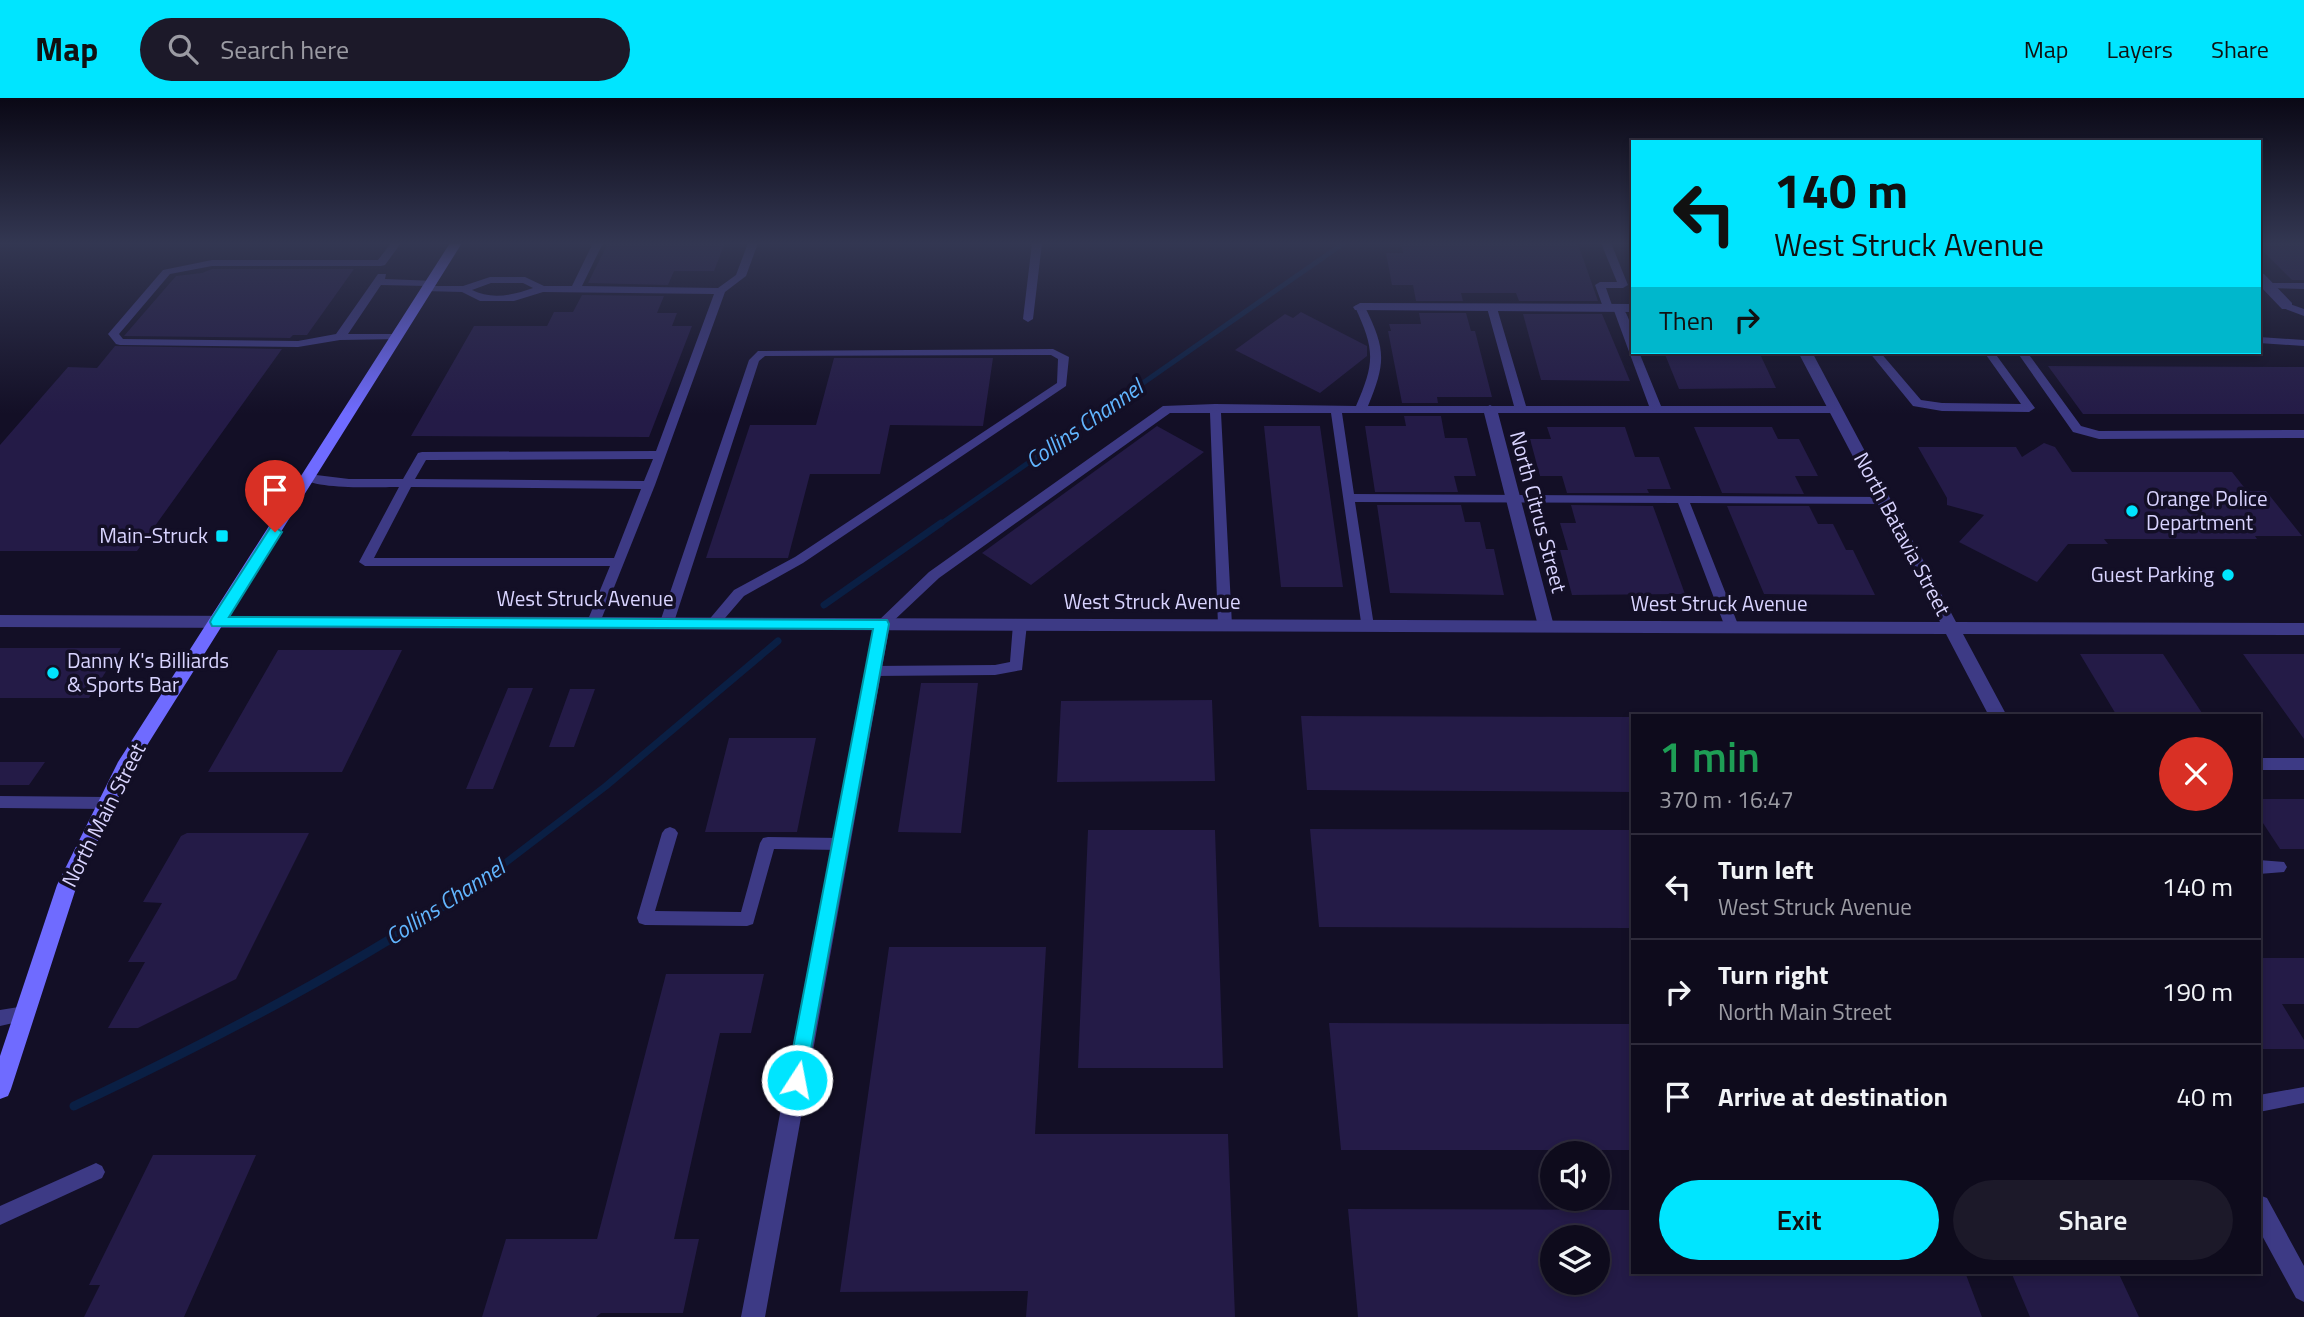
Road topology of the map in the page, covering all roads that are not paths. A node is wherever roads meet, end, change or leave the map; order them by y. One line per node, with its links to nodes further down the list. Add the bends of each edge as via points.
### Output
1 (143, 300): 15 (lane, via 113,334 120,342 298,344)
2 (366, 300): 15 (lane)
3 (421, 300): 16 (main road, North Main Street)
4 (717, 300): 33 (lane)
5 (1030, 300): 14 (lane)
6 (1608, 300): 11 (lane)
7 (2281, 300): 8 (street)
8 (2287, 306): 13 (lane)
9 (1360, 307): 10 (street); 27 (lane, via 1379,364)
10 (1492, 308): 11 (street); 29 (lane)
11 (1613, 308): 12 (street); 19 (lane)
12 (1631, 308)
13 (2304, 313)
14 (1028, 319)
15 (340, 337): 16 (lane)
16 (397, 337): 34 (main road, North Main Street)
17 (2261, 340): 18 (lane)
18 (2304, 343)
19 (1631, 344)
20 (1635, 354): 30 (lane)
21 (1806, 354): 31 (street, North Batavia Street)
22 (1876, 354): 23 (lane, via 1917,403 2029,408)
23 (1990, 354)
24 (2023, 354): 32 (lane, via 2077,429 2099,435)
25 (1215, 408): 26 (lane); 47 (lane, via 1167,409 934,575); 49 (lane)
26 (1336, 408): 27 (lane); 37 (lane)
27 (1361, 408): 28 (lane)
28 (1490, 409): 29 (lane); 38 (street, North Citrus Street)
29 (1521, 409): 30 (lane)
30 (1656, 409): 31 (lane)
31 (1836, 410): 40 (street, North Batavia Street)
32 (2304, 434)
33 (659, 455): 35 (lane, via 422,456); 36 (lane)
34 (308, 478): 35 (lane); 43 (main road, North Main Street)
35 (407, 484): 36 (lane); 41 (lane, via 365,562)
36 (649, 485): 41 (lane)
37 (1349, 498): 38 (lane); 50 (lane)
38 (1513, 499): 39 (lane); 51 (street, North Citrus Street)
39 (1682, 499): 40 (lane); 52 (lane)
40 (1884, 500): 53 (street, North Batavia Street)
41 (617, 562): 44 (lane)
42 (0, 621): 43 (street, West Struck Avenue)
43 (218, 622): 44 (street, West Struck Avenue); 60 (main road, North Main Street, via 124,767)
44 (594, 622): 45 (street, West Struck Avenue)
45 (667, 622): 46 (street, West Struck Avenue); 46 (lane, via 754,360 762,353 1053,352 1064,357 1062,384 799,560 738,593)
46 (714, 622): 47 (street, West Struck Avenue)
47 (882, 624): 48 (street, West Struck Avenue); 55 (street)
48 (1020, 624): 49 (street, West Struck Avenue); 55 (lane, via 1017,666)
49 (1225, 625): 50 (street, West Struck Avenue)
50 (1367, 626): 51 (street, West Struck Avenue)
51 (1546, 626): 52 (street, West Struck Avenue)
52 (1732, 627): 53 (street, West Struck Avenue)
53 (1951, 628): 54 (street, West Struck Avenue); 56 (street, North Batavia Street)
54 (2304, 629)
55 (873, 671): 62 (street)
56 (1997, 714)
57 (2261, 764): 58 (lane)
58 (2304, 764)
59 (0, 802): 60 (lane)
60 (107, 803): 65 (main road, North Main Street, via 67,885)
61 (670, 833): 62 (lane, via 645,918 747,919 768,843)
62 (841, 844): 74 (street)
63 (2261, 867): 64 (lane)
64 (2280, 867)
65 (25, 1014): 66 (lane); 67 (main road, North Main Street)
66 (0, 1018)
67 (0, 1089)
68 (2304, 1095): 69 (lane)
69 (2261, 1104)
70 (96, 1172): 72 (lane)
71 (2261, 1210): 73 (street)
72 (0, 1216)
73 (2304, 1290)
74 (753, 1317)

